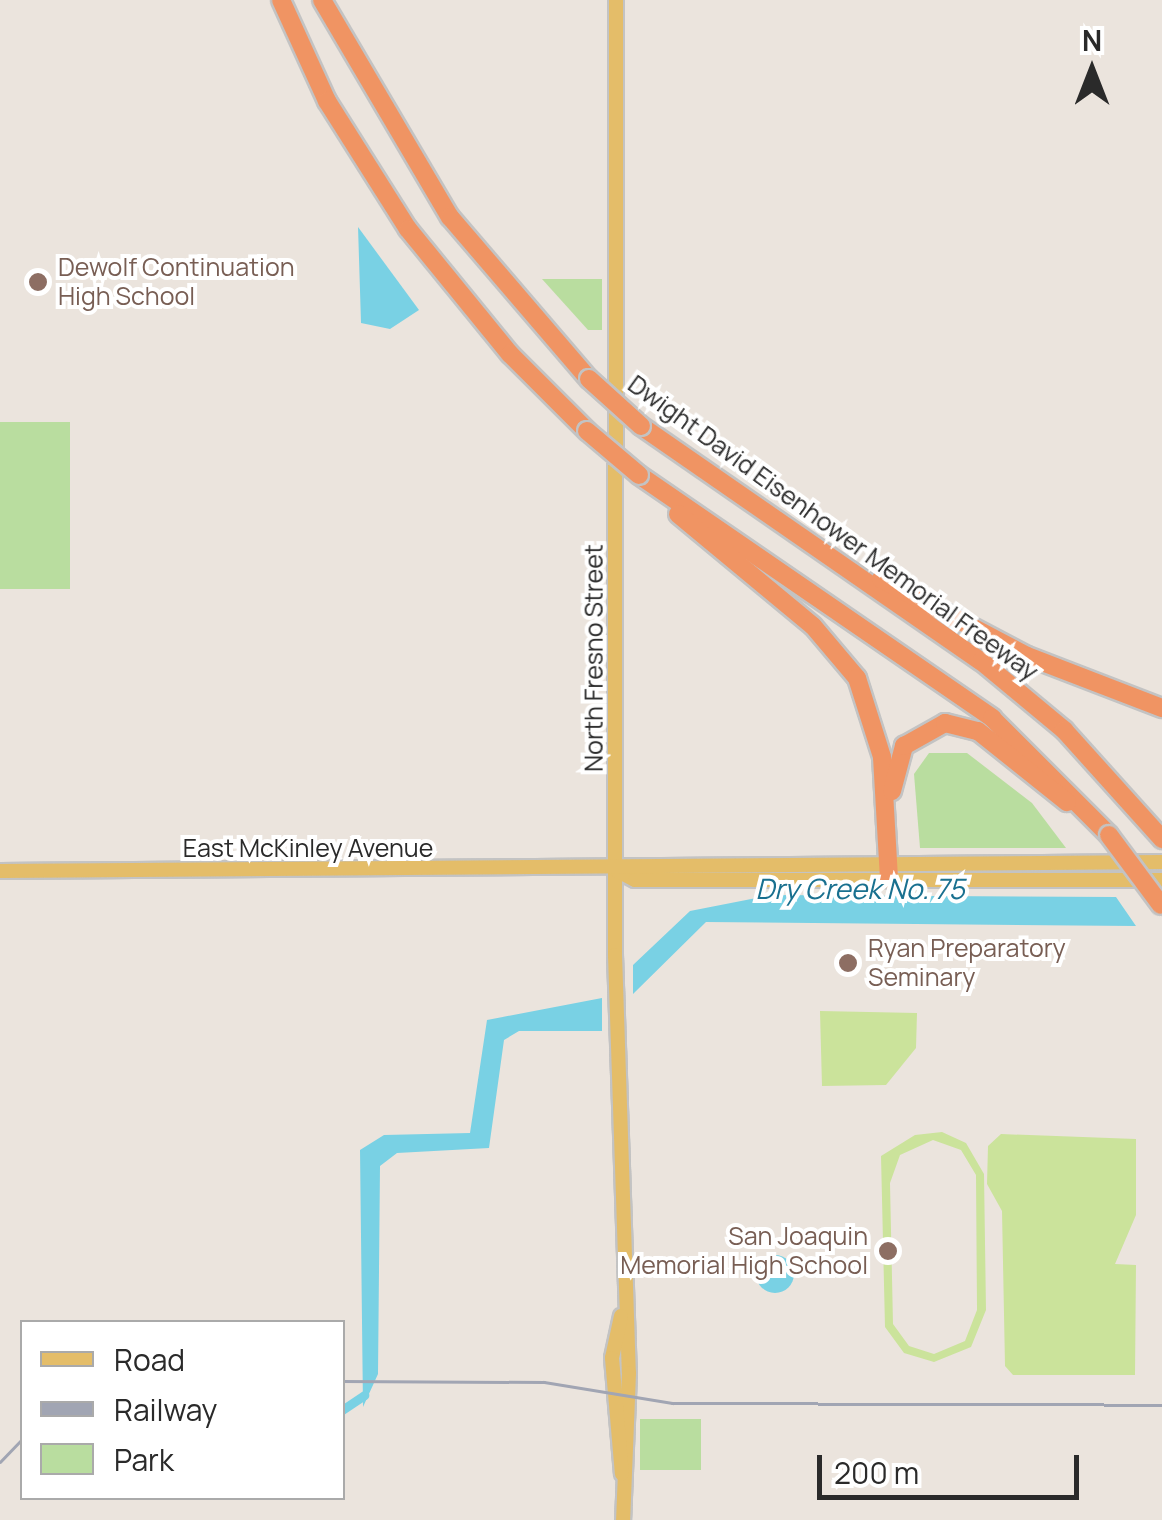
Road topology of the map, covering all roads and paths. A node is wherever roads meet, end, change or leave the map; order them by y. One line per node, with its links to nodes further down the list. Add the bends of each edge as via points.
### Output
1 (281, 0): 4 (highway, bridge, via 327,101 408,229 510,354)
2 (322, 0): 5 (highway, Dwight David Eisenhower Memorial Freeway, bridge, via 450,217 589,379)
3 (616, 0): 11 (main road, North Fresno Street)
4 (638, 475): 7 (highway, via 846,662 872,712); 8 (highway, via 992,718)
5 (709, 476): 6 (highway, via 948,618); 9 (highway, Dwight David Eisenhower Memorial Freeway, via 981,661 1064,730)
6 (1162, 708)
7 (889, 801): 8 (highway, via 910,738 957,724); 13 (highway)
8 (1108, 835): 15 (highway, bridge)
9 (1160, 836)
10 (1162, 862): 13 (main road, East McKinley Avenue)
11 (616, 870): 12 (main road, East McKinley Avenue); 13 (main road, East McKinley Avenue); 16 (main road, North Fresno Street)
12 (0, 871)
13 (889, 871): 14 (main road, East McKinley Avenue)
14 (1162, 880)
15 (1161, 906)
16 (617, 1321): 17 (main road, North Fresno Street); 17 (main road, North Fresno Street, via 618,1396 629,1407)
17 (622, 1474): 18 (main road, North Fresno Street)
18 (623, 1520)

